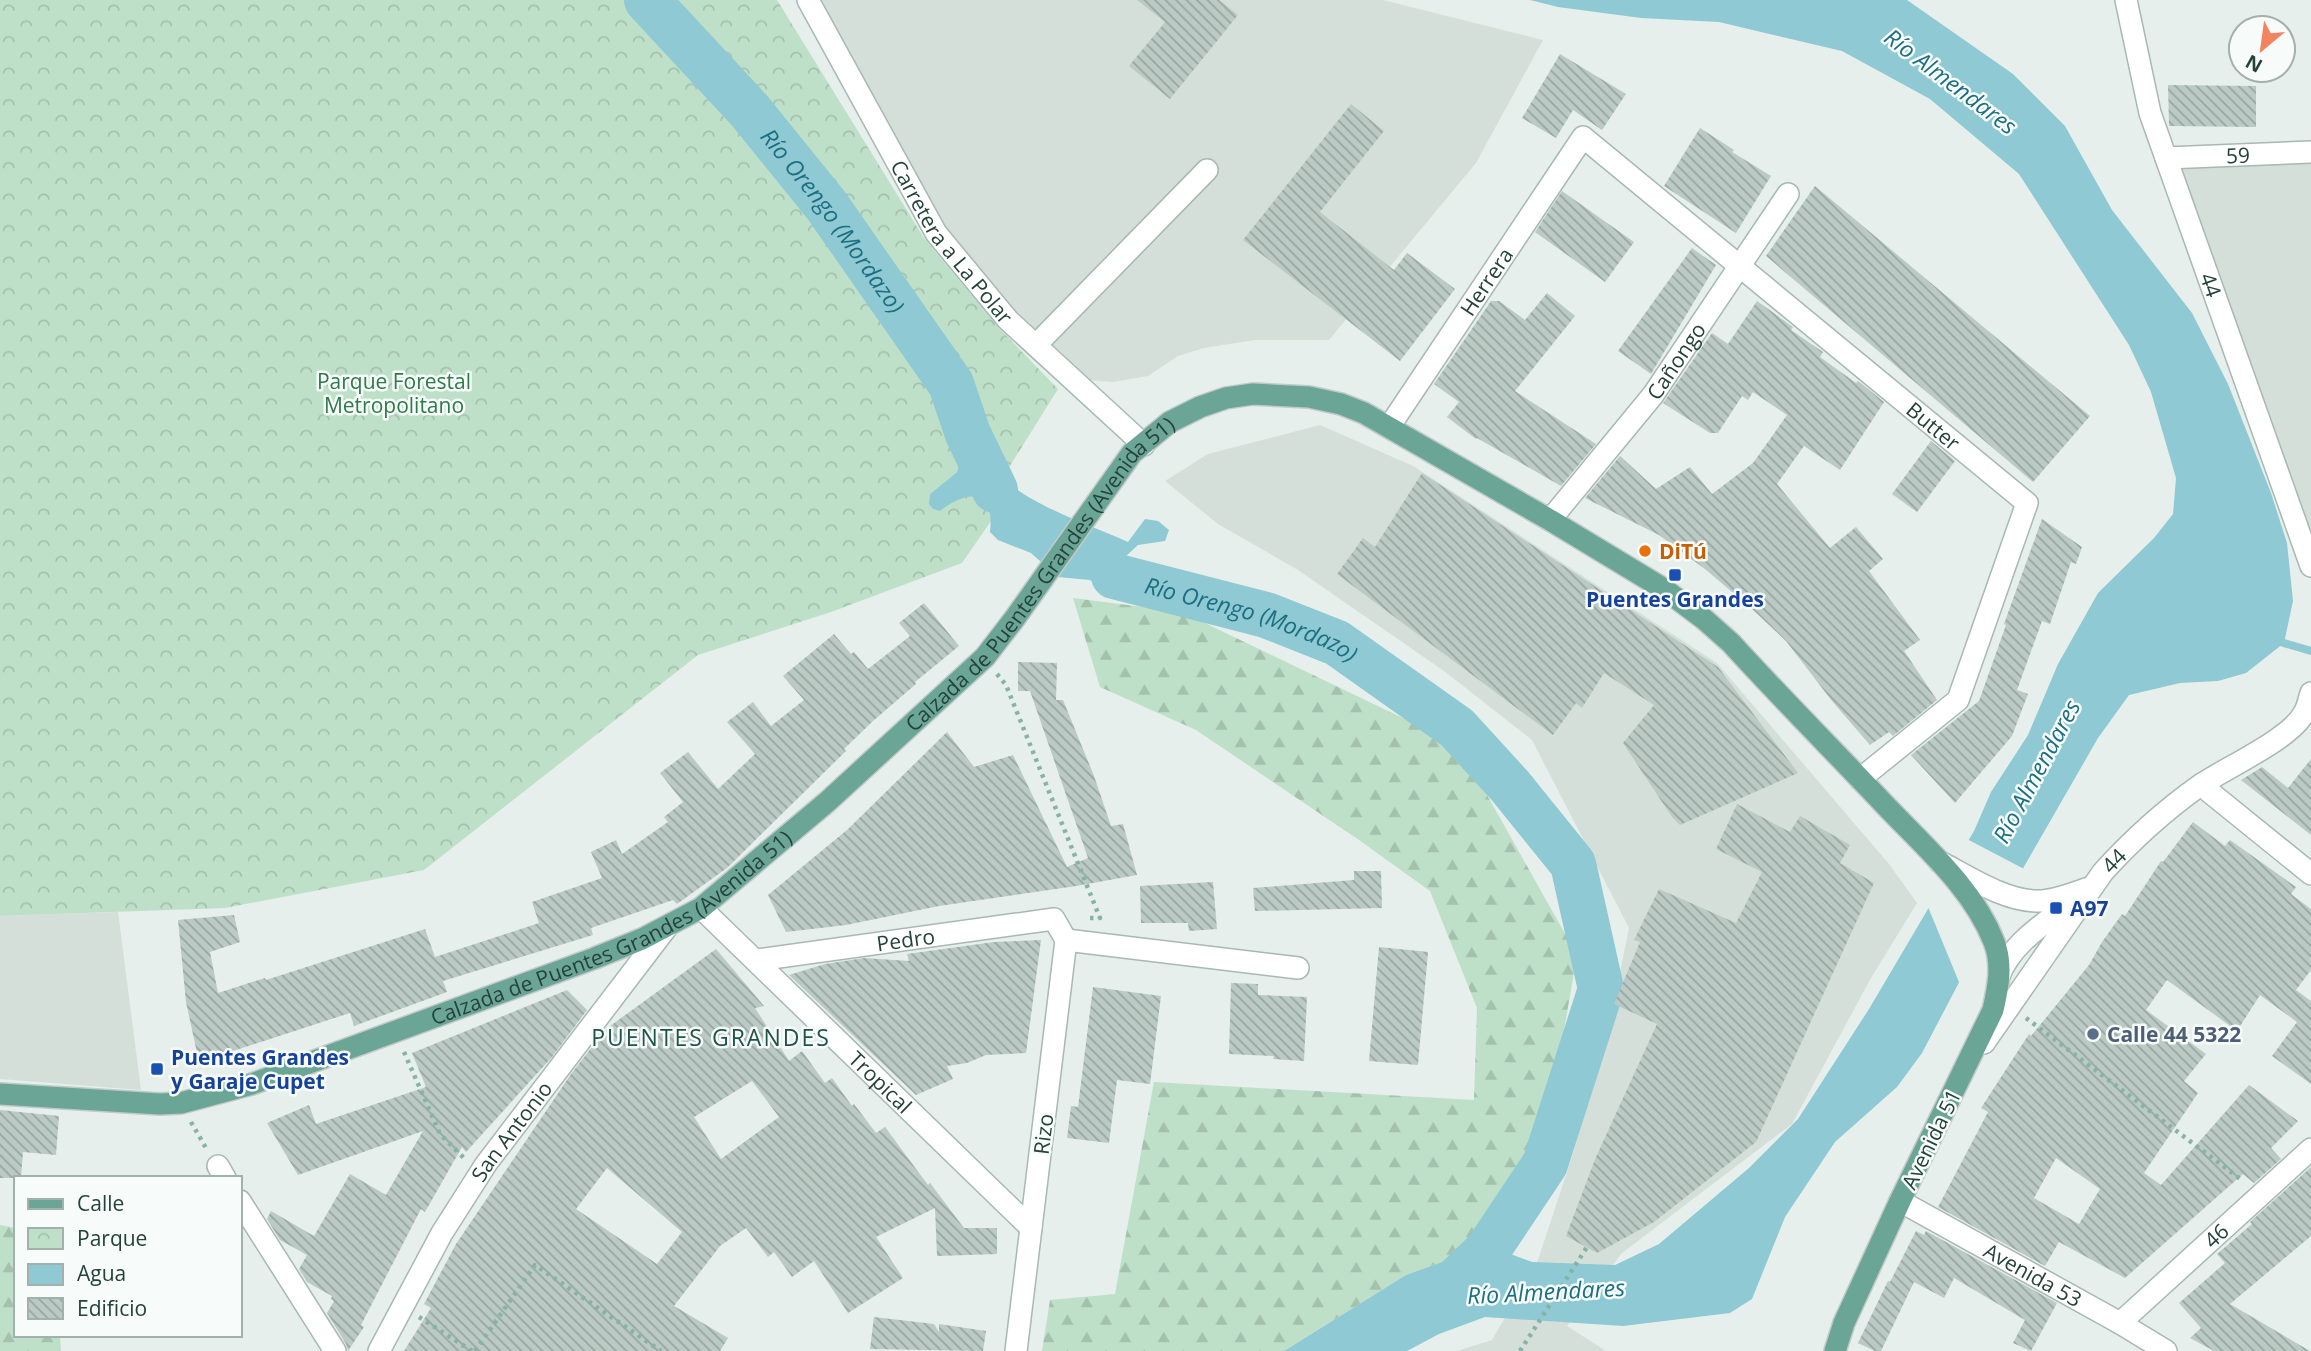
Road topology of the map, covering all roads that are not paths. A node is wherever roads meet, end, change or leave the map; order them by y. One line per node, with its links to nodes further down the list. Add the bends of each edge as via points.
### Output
1 (808, 0): 9 (street, Carretera a La Polar, via 936,233 1008,320)
2 (2126, 0): 5 (street, 44, via 2150,113)
3 (1583, 137): 8 (street, Butter); 10 (street, Herrera)
4 (2311, 152): 5 (street, 59)
5 (2166, 158): 13 (street, 44)
6 (1207, 170): 9 (street)
7 (1788, 194): 8 (street, Cañongo)
8 (1741, 266): 12 (street, Cañongo, via 1653,395); 15 (street, Butter, via 2026,503 1958,700)
9 (1036, 345): 11 (street, Carretera a La Polar)
10 (1389, 427): 11 (main road, Calzada de Puentes Grandes (Avenida 51), via 1341,404 1253,394 1200,407 1170,422); 12 (main road, Calzada de Puentes Grandes (Avenida 51))
11 (1144, 444): 20 (main road, Calzada de Puentes Grandes (Avenida 51), via 1123,464 985,657 827,802)
12 (1550, 520): 15 (main road, Calzada de Puentes Grandes (Avenida 51), via 1664,589 1704,619)
13 (2311, 566)
14 (2311, 692): 16 (street, 44, via 2304,715 2279,738)
15 (1860, 779): 17 (main road, Calzada de Puentes Grandes (Avenida 51))
16 (2201, 785): 18 (street); 19 (street, 44, via 2134,840)
17 (1939, 861): 19 (street, via 1992,888 2037,902); 21 (main road, Calzada de Puentes Grandes (Avenida 51))
18 (2311, 874)
19 (2096, 880): 23 (street, 44); 25 (street)
20 (701, 908): 22 (main road, Calzada de Puentes Grandes (Avenida 51)); 26 (street, Tropical)
21 (1984, 923): 25 (main road, Avenida 51)
22 (667, 927): 29 (main road, Calzada de Puentes Grandes (Avenida 51), via 396,1032 252,1084 181,1103); 36 (street, San Antonio, via 480,1174 442,1233)
23 (2059, 935): 25 (street); 28 (street, 44)
24 (1066, 940): 26 (street, Pedro, via 1054,919); 27 (street); 33 (street, Rizo)
25 (2009, 945): 28 (main road, Avenida 51, via 1993,1010)
26 (757, 960): 33 (street, Tropical)
27 (1298, 968)
28 (1961, 1077): 31 (main road, Avenida 51)
29 (0, 1094)
30 (2311, 1149): 34 (street, 46)
31 (1900, 1201): 34 (street, Avenida 53); 38 (main road, Avenida 51, via 1843,1323)
32 (242, 1204): 35 (street)
33 (1031, 1228): 37 (street, Rizo)
34 (2120, 1323): 39 (street, Avenida 53)
35 (335, 1351)
36 (379, 1351)
37 (1016, 1351)
38 (1835, 1351)
39 (2166, 1351)

